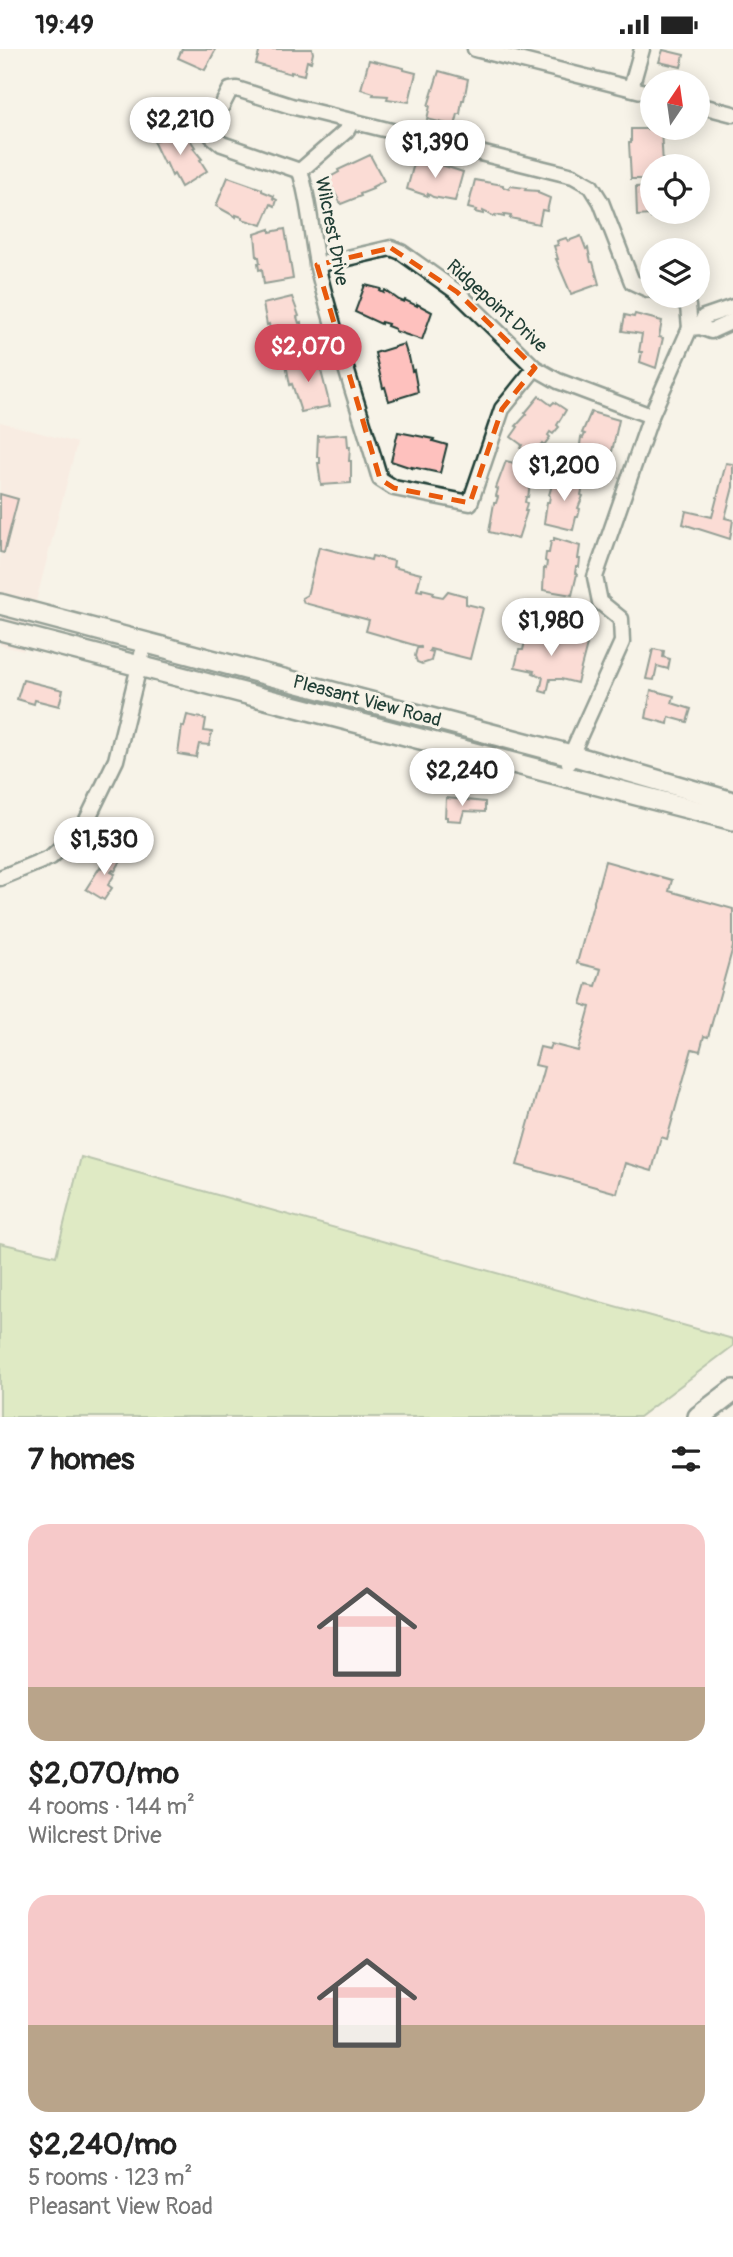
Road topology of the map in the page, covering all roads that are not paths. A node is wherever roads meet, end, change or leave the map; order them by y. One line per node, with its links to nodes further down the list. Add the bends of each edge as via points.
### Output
1 (475, 49): 3 (street)
2 (642, 49): 3 (street)
3 (631, 88): 4 (street)
4 (640, 90)
5 (710, 108): 6 (street)
6 (733, 114)
7 (352, 121): 8 (street, Wilcrest Drive); 8 (street, via 230,90 212,125 212,136 222,144); 10 (street, via 573,176 591,186 632,282)
8 (300, 171): 9 (street, Wilcrest Drive, via 308,195)
9 (317, 265): 15 (street, Ridgepoint Drive, via 391,248 401,251 457,292); 15 (street, Wilcrest Drive, via 380,478 394,488 470,503 502,409)
10 (640, 286)
11 (733, 307): 14 (street, via 704,317)
12 (689, 308): 14 (street)
13 (733, 321): 14 (street, via 711,331)
14 (695, 327): 16 (street)
15 (535, 368): 16 (street, Ridgepoint Drive)
16 (651, 416): 23 (street, via 595,577 600,602 621,619 622,642)
17 (0, 604): 19 (main road, Pleasant View Road)
18 (0, 629): 20 (main road, Pleasant View Road)
19 (145, 642): 20 (street); 21 (main road, Pleasant View Road)
20 (139, 665): 22 (main road, Pleasant View Road); 27 (street, via 116,760 84,826 51,857)
21 (353, 697): 22 (main road); 23 (main road, Pleasant View Road)
22 (347, 720): 24 (main road, Pleasant View Road)
23 (571, 755): 24 (street); 25 (main road, Pleasant View Road)
24 (566, 778): 26 (main road, Pleasant View Road)
25 (733, 802)
26 (733, 820)
27 (0, 878)
28 (733, 1391): 29 (main road)
29 (699, 1417)

